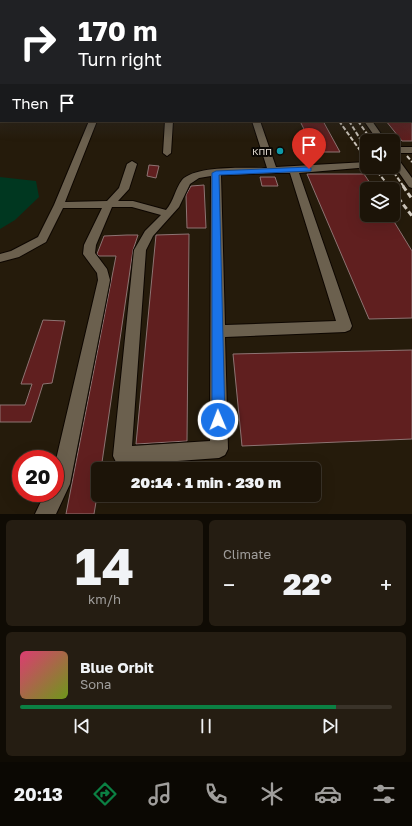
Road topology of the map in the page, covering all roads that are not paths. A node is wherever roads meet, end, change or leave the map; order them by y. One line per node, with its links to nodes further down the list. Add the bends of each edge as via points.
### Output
1 (93, 122): 16 (lane)
2 (169, 122): 8 (lane)
3 (256, 122): 13 (lane)
4 (369, 122): 5 (lane)
5 (377, 134)
6 (400, 150): 7 (lane)
7 (412, 150)
8 (167, 153)
9 (132, 164): 17 (lane, via 124,189)
10 (360, 165): 12 (lane)
11 (400, 169): 15 (lane)
12 (294, 170): 13 (lane); 20 (lane, via 345,326)
13 (273, 171): 14 (lane)
14 (216, 173): 18 (lane, via 200,174 188,179 176,205); 20 (lane)
15 (412, 185)
16 (59, 205): 17 (lane); 19 (lane, via 42,239 16,254)
17 (108, 205): 18 (lane, via 141,206); 21 (lane, via 89,249 92,260 103,272 104,280 60,484)
18 (168, 214): 20 (lane, via 148,232 140,250 122,456 219,449)
19 (0, 258)
20 (217, 331)
21 (45, 514)

